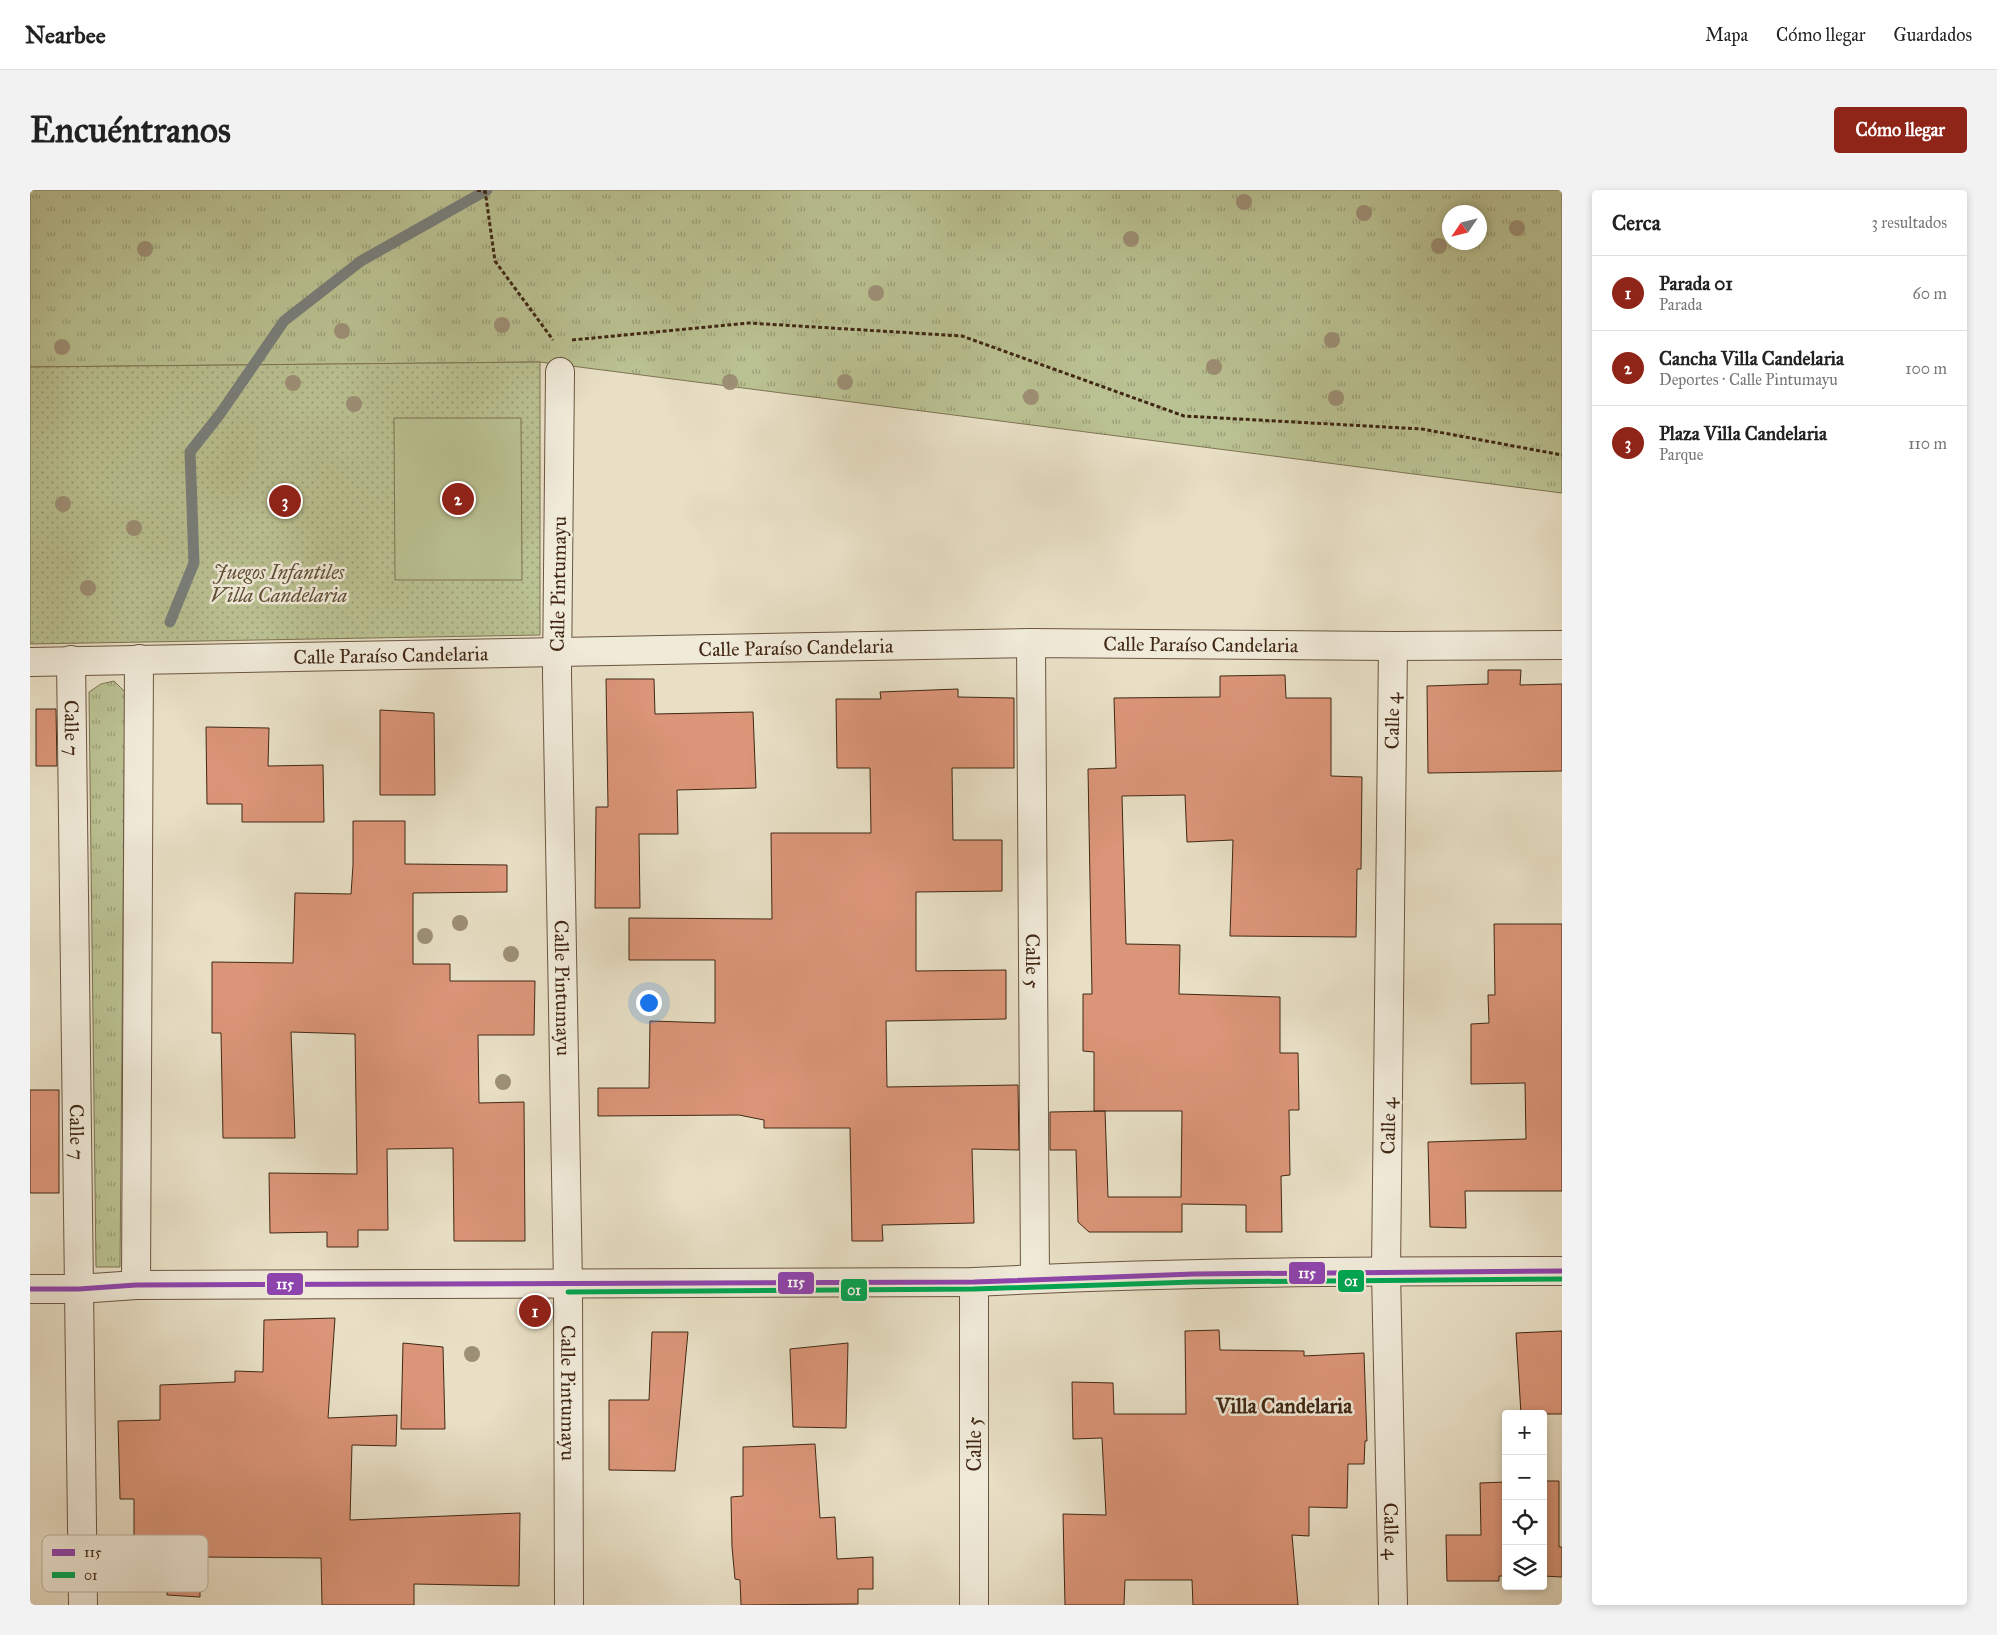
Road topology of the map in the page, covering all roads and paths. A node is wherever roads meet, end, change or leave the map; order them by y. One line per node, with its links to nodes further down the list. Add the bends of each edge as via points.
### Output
1 (477, 190): 2 (path)
2 (485, 191): 3 (path, via 495,260)
3 (554, 341): 4 (path); 5 (path, via 749,323 962,336 1184,416 1422,429)
4 (560, 372): 9 (street, Calle Pintumayu)
5 (1562, 454)
6 (1031, 643): 8 (street, Calle Paraíso Candelaria); 9 (street, Calle Paraíso Candelaria); 15 (street, Calle 5)
7 (1562, 645): 8 (street, Calle Paraíso Candelaria)
8 (1393, 646): 13 (street, Calle 4)
9 (557, 652): 10 (street, Calle Paraíso Candelaria); 18 (street, Calle Pintumayu)
10 (139, 659): 11 (street, Calle Paraíso Candelaria); 17 (street)
11 (71, 660): 12 (street, Calle Paraíso Candelaria); 20 (street, Calle 7)
12 (30, 662)
13 (1386, 1271): 14 (street); 15 (street); 26 (street, Calle 4)
14 (1562, 1271)
15 (1035, 1279): 16 (street)
16 (974, 1282): 18 (street); 25 (street, Calle 5)
17 (136, 1285): 18 (street); 20 (street)
18 (568, 1285): 24 (street, Calle Pintumayu)
19 (30, 1289): 20 (street)
20 (79, 1289): 21 (street, Calle 7)
21 (82, 1535)
22 (83, 1592): 23 (street, Calle 7)
23 (83, 1605)
24 (569, 1605)
25 (974, 1605)
26 (1393, 1605)

